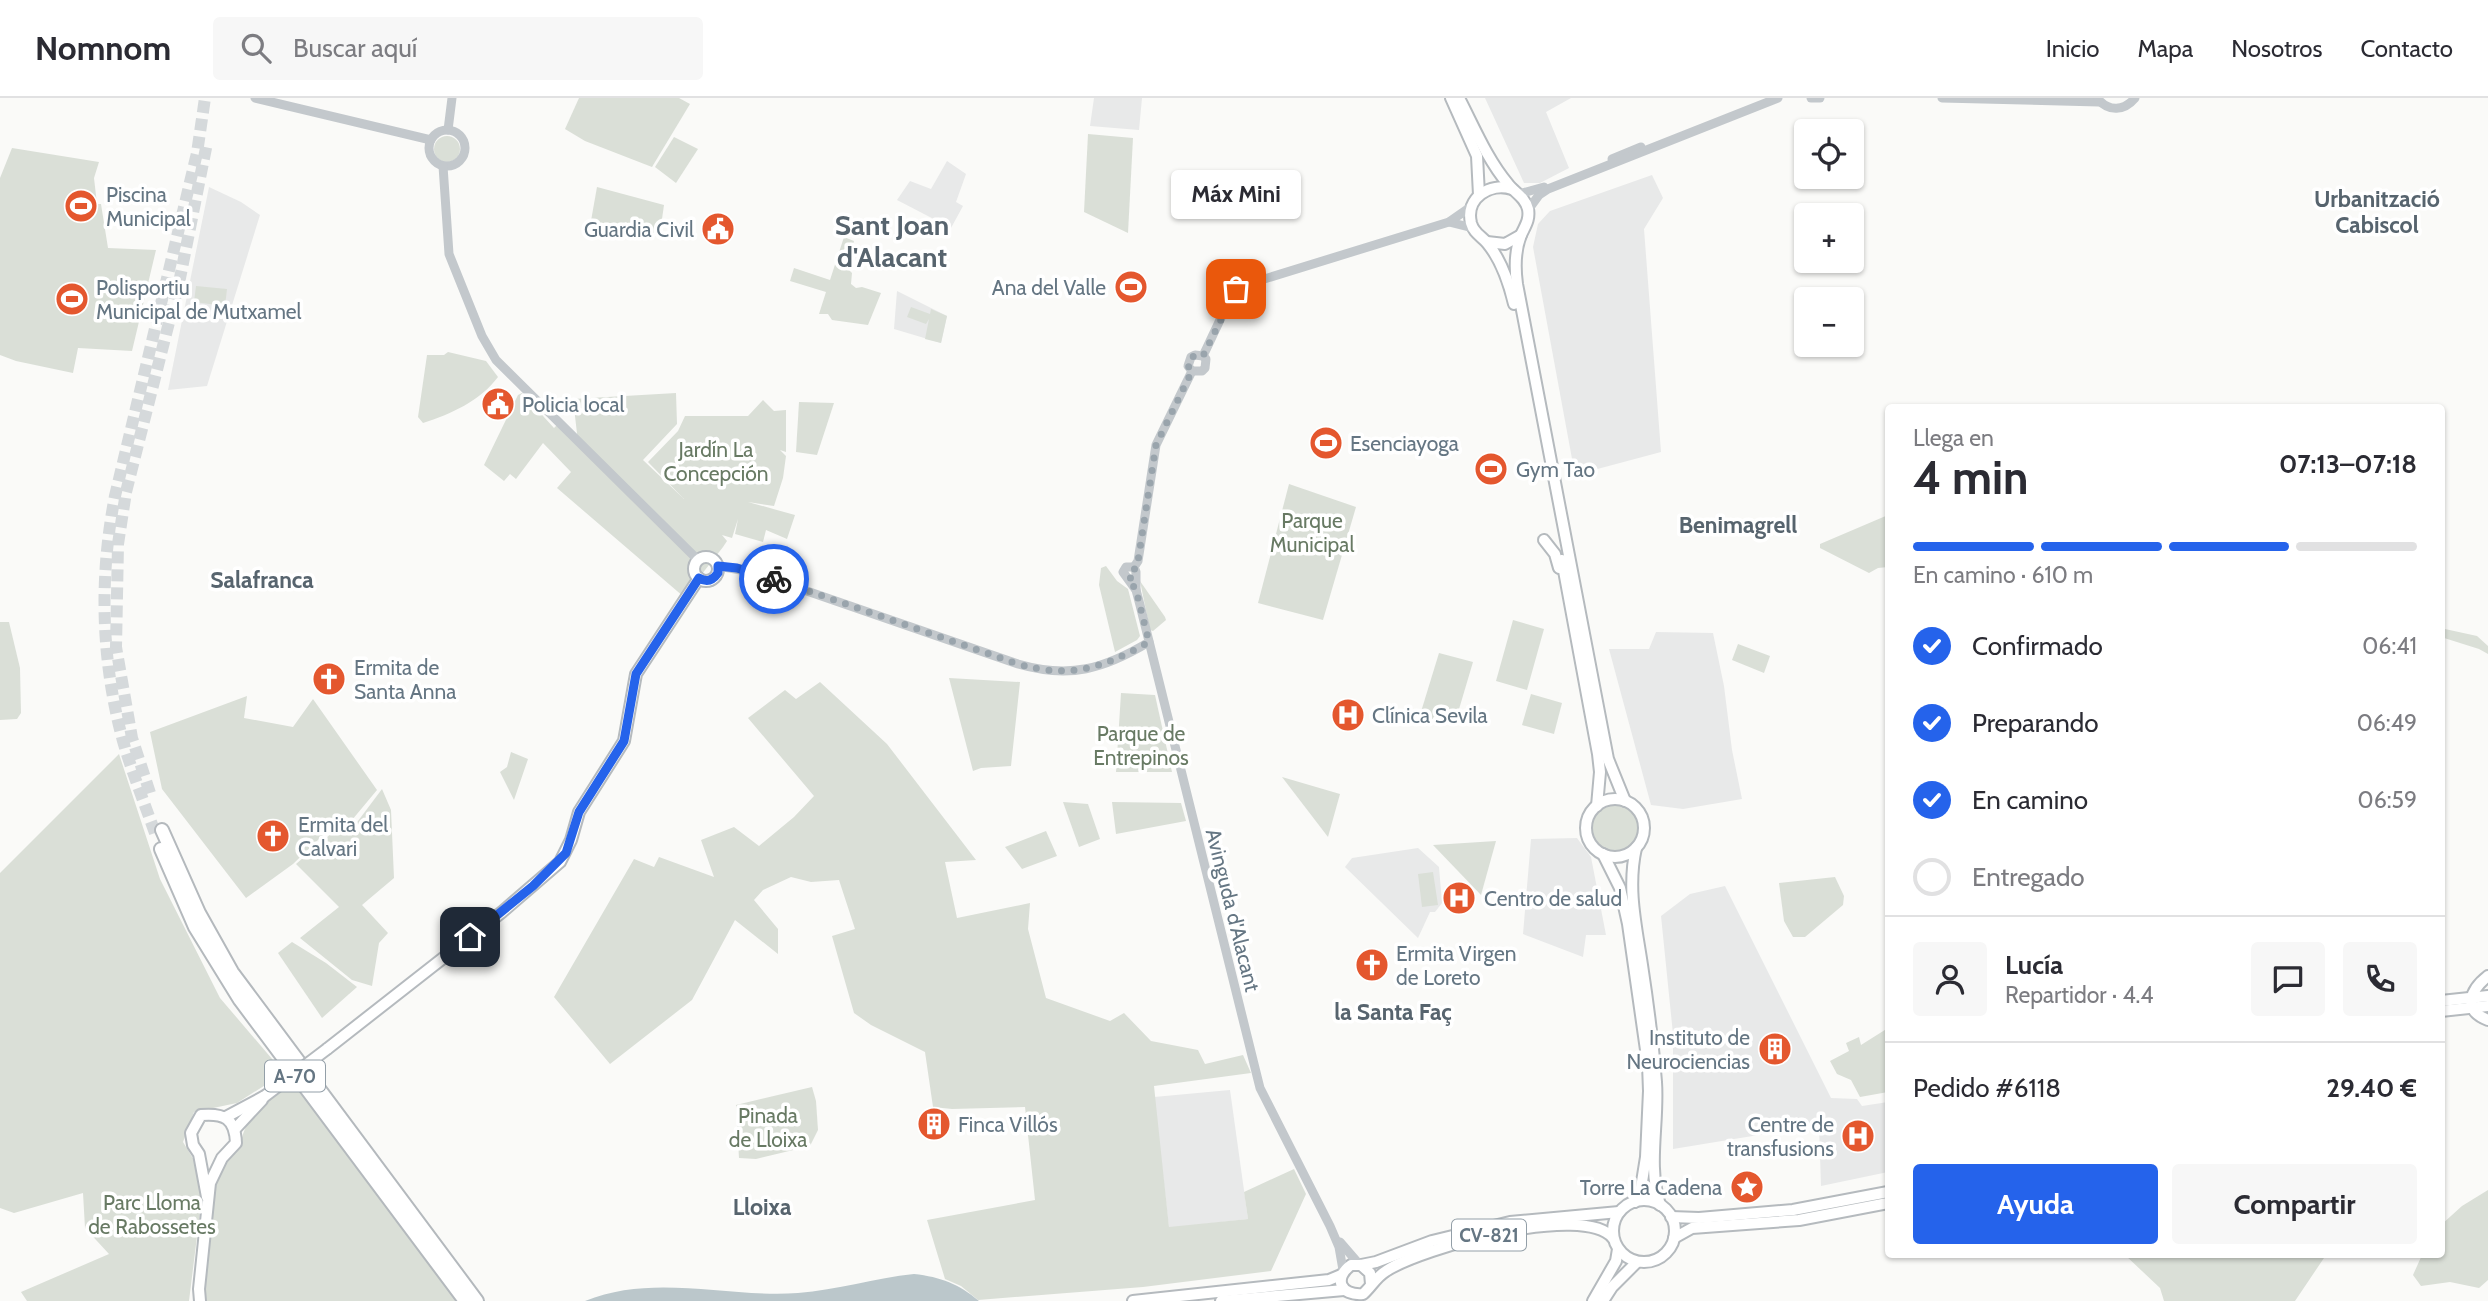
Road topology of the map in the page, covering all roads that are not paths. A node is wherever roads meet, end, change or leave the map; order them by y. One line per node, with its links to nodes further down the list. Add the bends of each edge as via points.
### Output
1 (255, 98): 15 (street)
2 (452, 98): 14 (street)
3 (1451, 98): 18 (main road, via 1477,156)
4 (1459, 98): 17 (main road, via 1494,167)
5 (1769, 98): 17 (street, via 1531,192)
6 (1778, 98): 20 (street, via 1548,189)
7 (1811, 98): 8 (street)
8 (1820, 98)
9 (1942, 98): 12 (street)
10 (2070, 98): 12 (street)
11 (2135, 98): 13 (street, via 2116,109)
12 (2058, 100): 13 (street)
13 (2098, 100)
14 (448, 130): 15 (street); 16 (street, via 460,136 465,151 455,165)
15 (431, 140): 16 (street, via 431,158)
16 (443, 166): 26 (street, via 449,254 496,360)
17 (1515, 191): 18 (main road, via 1498,187); 20 (main road)
18 (1479, 195): 19 (main road)
19 (1472, 206): 21 (street); 22 (main road)
20 (1528, 210): 23 (main road)
21 (1449, 222): 22 (street); 30 (street, Avinguda d'Alacant, via 1236,289 1203,356 1191,357 1188,366 1192,371 1156,445 1138,561 1132,574)
22 (1473, 228): 24 (main road)
23 (1521, 235): 24 (main road, via 1505,244); 31 (main road, via 1517,284 1608,759)
24 (1487, 242): 29 (main road, via 1512,295)
25 (1544, 540): 29 (main road, via 1555,554)
26 (698, 560): 27 (main road, via 710,557); 28 (main road)
27 (718, 566): 28 (main road, via 713,579); 30 (street, via 752,572 1042,670 1094,668)
28 (699, 578): 42 (main road, bridge, via 636,674 624,741 579,812 560,862)
29 (1571, 615): 32 (main road, via 1598,754)
30 (1149, 642): 54 (street, Avinguda d'Alacant, via 1260,1088)
31 (1625, 801): 32 (main road, via 1614,799); 33 (main road, via 1643,820 1644,834)
32 (1597, 806): 34 (main road, via 1586,828 1593,846)
33 (1636, 848): 34 (main road, via 1617,857); 51 (main road, via 1632,899 1653,1046 1657,1101 1654,1176)
34 (1604, 855): 49 (main road, via 1620,888 1628,924 1648,1064 1646,1157)
35 (2488, 976): 38 (main road, via 2475,989)
36 (2488, 996): 38 (main road)
37 (2445, 1001): 38 (main road)
38 (2472, 1002): 39 (main road); 40 (main road); 41 (main road, via 2477,1014)
39 (2488, 1006)
40 (2445, 1011)
41 (2488, 1020)
42 (265, 1096): 43 (main road); 44 (main road)
43 (226, 1118): 44 (main road); 45 (main road, via 201,1115 191,1133)
44 (235, 1129): 46 (main road, via 236,1143)
45 (199, 1154): 46 (main road); 48 (main road)
46 (222, 1158): 48 (main road, via 209,1182)
47 (1885, 1193): 53 (main road, via 1793,1210)
48 (207, 1197): 63 (main road)
49 (1635, 1202): 51 (main road, via 1648,1200); 52 (main road, CV-821)
50 (1885, 1204): 56 (main road, via 1798,1220 1692,1228)
51 (1660, 1205): 53 (main road)
52 (1619, 1212): 55 (main road); 59 (main road, CV-821, via 1510,1222)
53 (1671, 1217): 56 (main road)
54 (1329, 1226): 59 (street, Avinguda d'Alacant); 60 (street, Avinguda d'Alacant, via 1339,1247)
55 (1613, 1238): 57 (main road); 61 (main road, CV-821, via 1594,1226 1498,1232 1431,1250 1385,1272)
56 (1674, 1238): 58 (main road, via 1660,1257)
57 (1618, 1249): 58 (main road); 68 (main road, via 1611,1271)
58 (1637, 1262): 69 (main road)
59 (1360, 1264): 60 (main road, CV-821); 61 (main road, via 1370,1273)
60 (1342, 1273): 62 (main road, via 1340,1282); 66 (main road, CV-821, via 1329,1280)
61 (1371, 1284): 62 (main road, CV-821, via 1363,1294)
62 (1345, 1290): 67 (main road, CV-821)
63 (198, 1297)
64 (465, 1301): 65 (highway, A-70, via 222,974 179,893 159,831 232,972)
65 (477, 1301)
66 (1133, 1301)
67 (1221, 1301)
68 (1592, 1301)
69 (1602, 1301)

